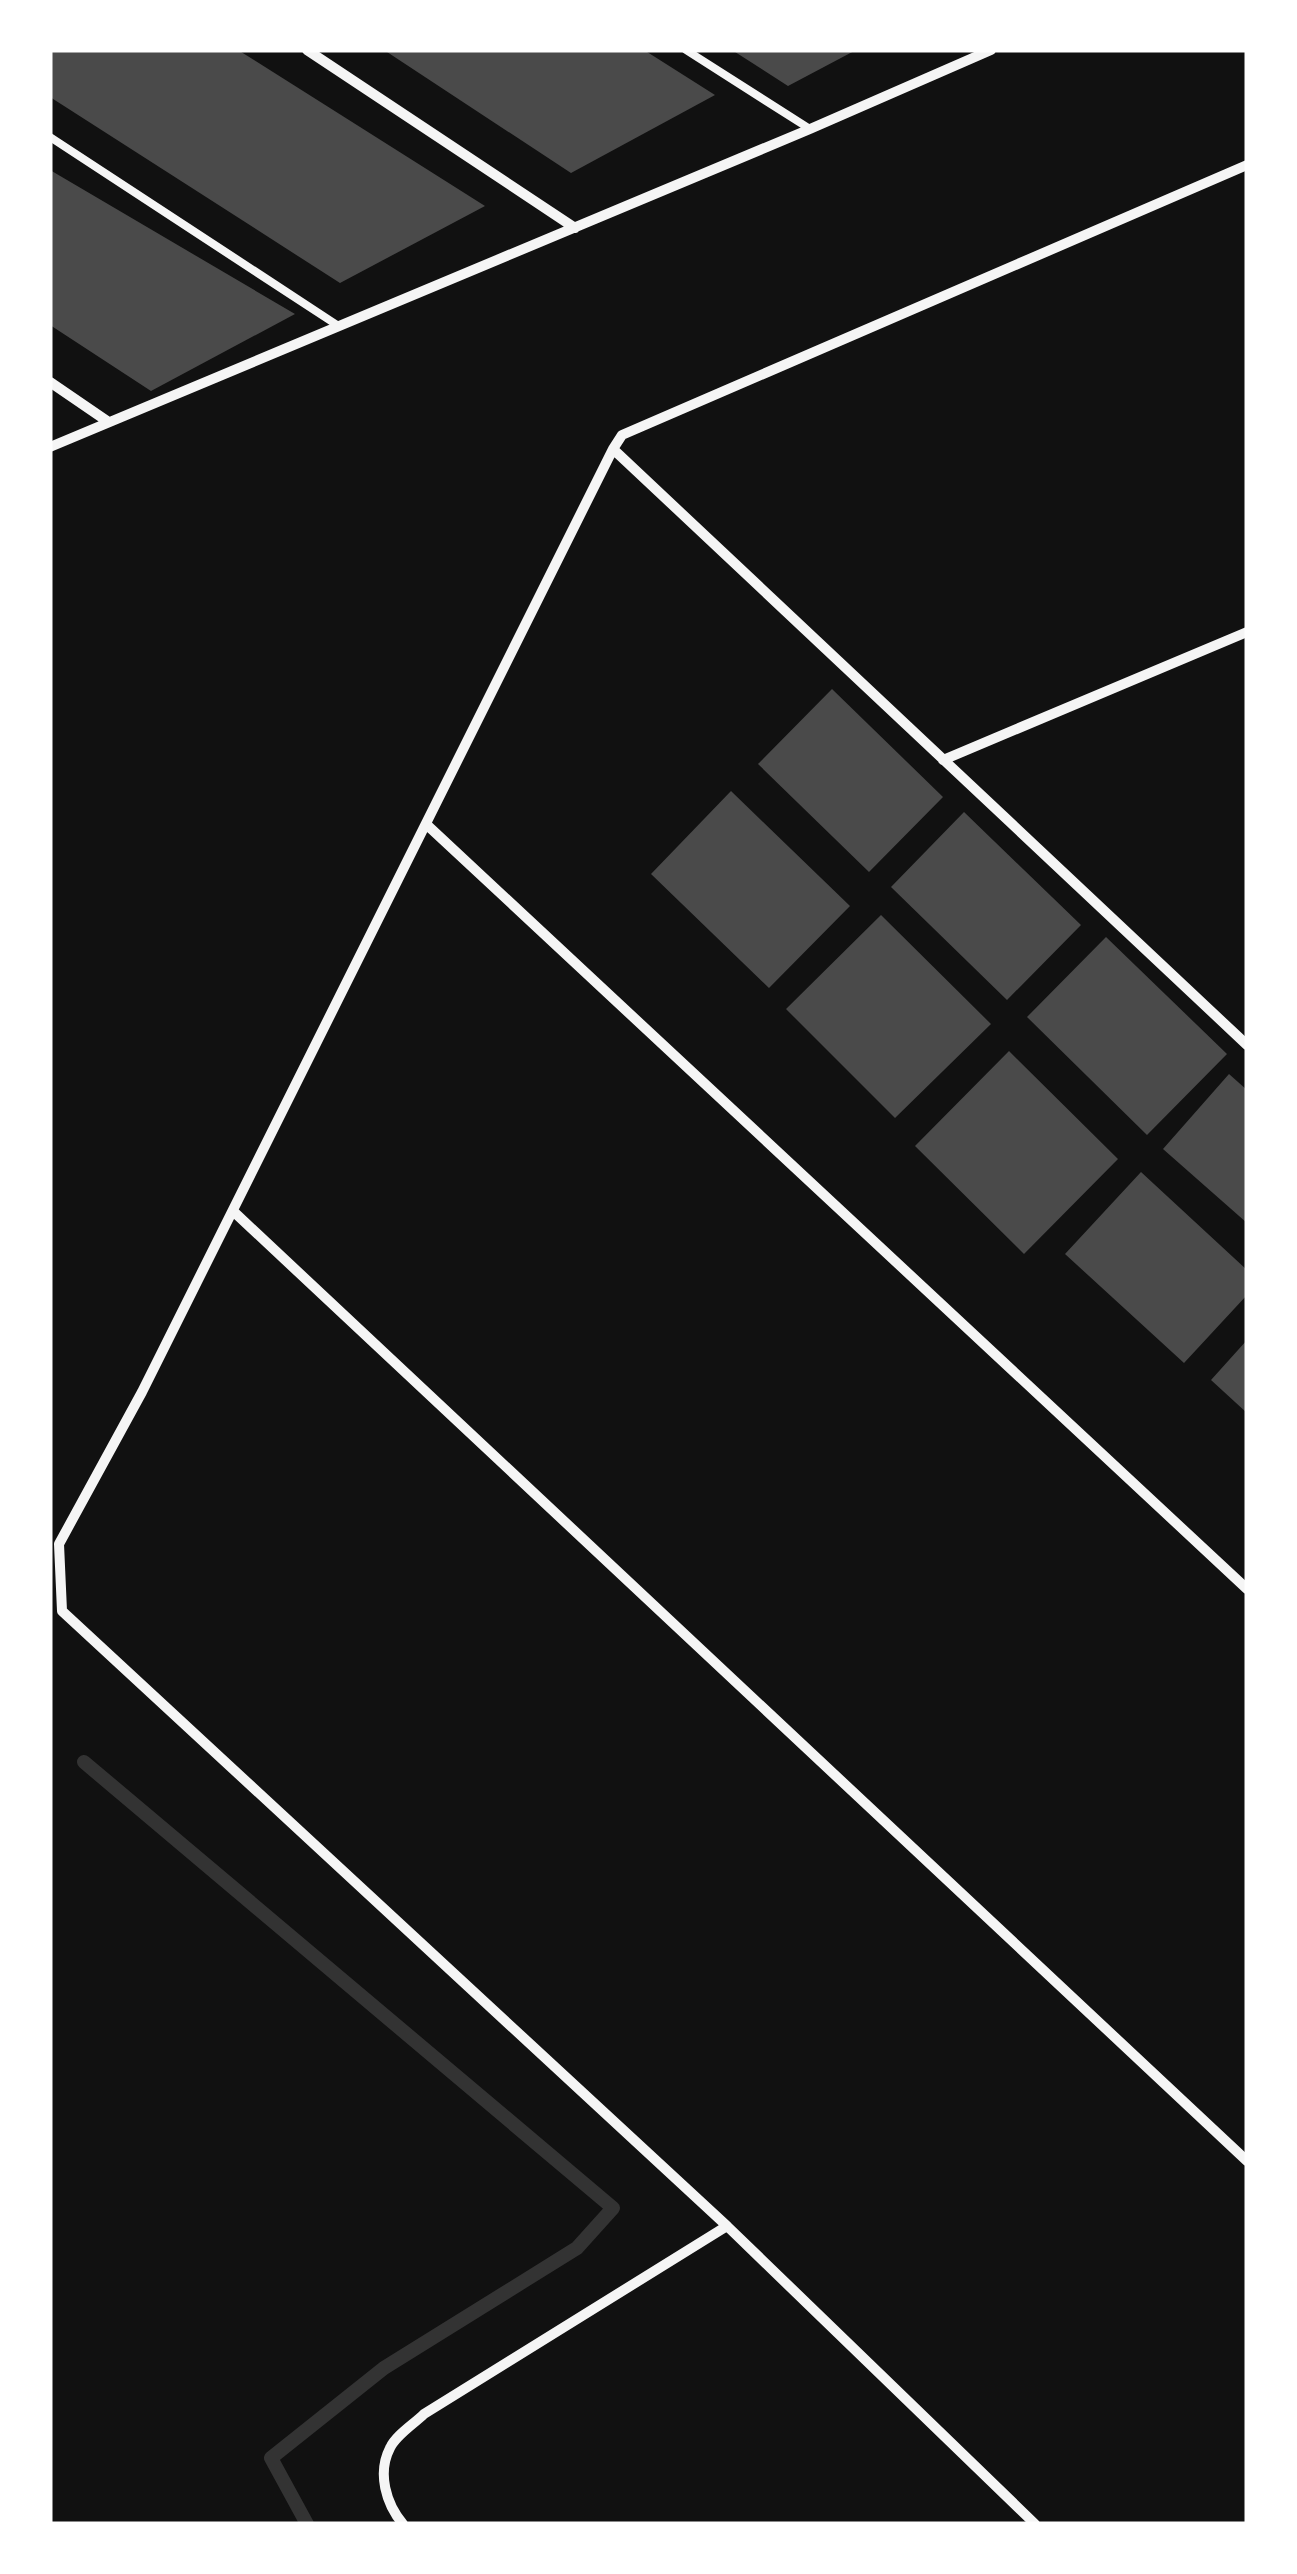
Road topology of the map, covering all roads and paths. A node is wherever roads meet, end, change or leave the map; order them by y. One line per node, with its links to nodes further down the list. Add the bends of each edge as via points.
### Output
1 (307, 50): 7 (street)
2 (686, 50): 4 (lane)
3 (991, 50): 4 (street)
4 (810, 129): 7 (street)
5 (50, 138): 8 (lane)
6 (1247, 165): 12 (street, via 622,435)
7 (575, 228): 8 (street)
8 (338, 325): 10 (street)
9 (50, 382): 10 (street)
10 (107, 421): 11 (street)
11 (50, 446)
12 (613, 449): 14 (street); 15 (street)
13 (1247, 632): 14 (street)
14 (944, 760): 16 (street)
15 (426, 824): 17 (street); 18 (street)
16 (1247, 1044)
17 (232, 1211): 19 (street); 20 (street, via 59,1544 62,1611)
18 (1247, 1589)
19 (1247, 2161)
20 (727, 2226): 21 (street, via 424,2414 390,2446 384,2470 386,2494); 22 (street)
21 (403, 2524)
22 (1035, 2524)

